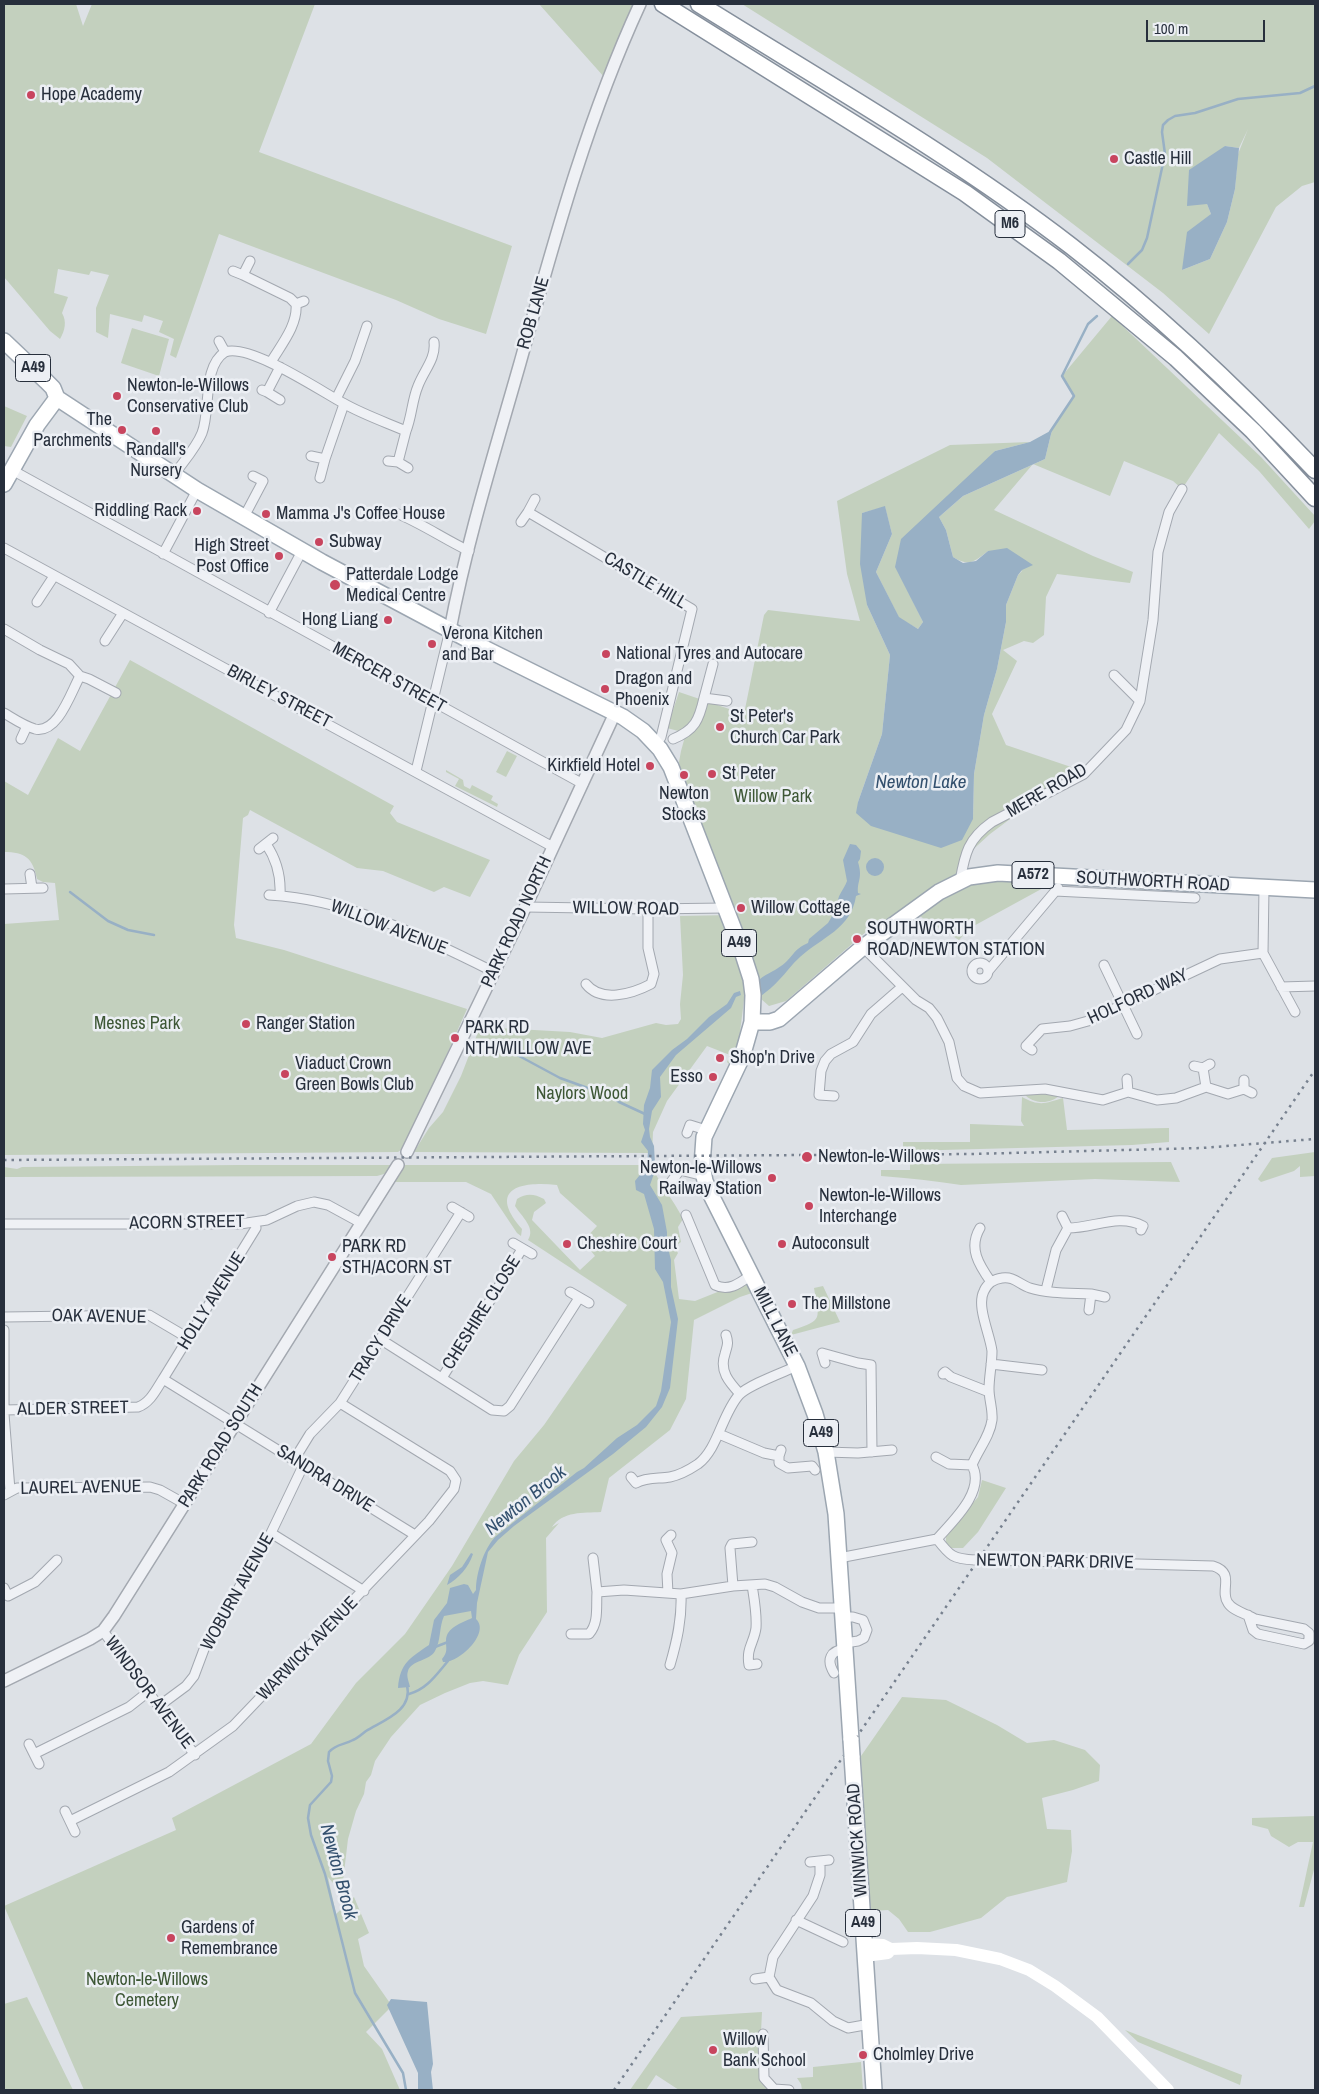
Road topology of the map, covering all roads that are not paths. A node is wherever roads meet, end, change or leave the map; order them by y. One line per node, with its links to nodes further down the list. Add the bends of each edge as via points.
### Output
1 (640, 4): 39 (street, ROB LANE, via 580,156 485,484)
2 (663, 4): 31 (highway, M6, via 964,193 1059,260 1182,364 1253,431)
3 (699, 4): 24 (highway, M6, via 975,177 1070,245 1201,356)
4 (250, 261): 6 (street)
5 (233, 270): 6 (street)
6 (244, 275): 12 (street, via 300,303 291,329)
7 (367, 326): 16 (street)
8 (4, 341): 14 (main road, A49, via 53,388)
9 (219, 341): 11 (street)
10 (434, 342): 17 (street, via 433,356 418,386)
11 (225, 352): 12 (street, via 240,350); 25 (street, via 218,359 209,383 206,421 200,438)
12 (271, 362): 13 (street)
13 (280, 367): 15 (street, via 264,391); 16 (street)
14 (57, 398): 23 (main road, via 41,418); 25 (main road, A49)
15 (280, 400)
16 (340, 401): 17 (street); 19 (street)
17 (406, 431): 21 (street)
18 (311, 456): 19 (street)
19 (325, 459): 27 (street)
20 (388, 461): 21 (street)
21 (398, 462): 22 (street)
22 (408, 468)
23 (12, 470): 28 (main road); 40 (street, MERCER STREET)
24 (1315, 470)
25 (174, 475): 29 (main road, A49)
26 (253, 476): 35 (street, via 266,477)
27 (320, 478)
28 (4, 484)
29 (197, 490): 35 (main road, A49); 40 (street)
30 (1182, 490): 53 (street, MERE ROAD, via 1168,512 1158,552)
31 (1315, 498)
32 (535, 500): 33 (street)
33 (528, 512): 36 (street); 61 (street, CASTLE HILL, via 692,609)
34 (396, 513): 39 (street)
35 (244, 517): 38 (main road, A49)
36 (521, 522)
37 (4, 548): 41 (street, BIRLEY STREET)
38 (302, 551): 44 (street); 46 (main road, A49)
39 (469, 551): 46 (street, ROB LANE)
40 (163, 554): 44 (street, MERCER STREET)
41 (54, 576): 42 (street); 43 (street, BIRLEY STREET)
42 (37, 602)
43 (123, 613): 47 (street); 63 (street, BIRLEY STREET)
44 (269, 613): 54 (street, MERCER STREET)
45 (4, 629): 50 (street, via 68,664)
46 (450, 630): 54 (street); 57 (main road, A49)
47 (105, 641)
48 (713, 664): 52 (street)
49 (1113, 672): 53 (street)
50 (80, 676): 51 (street); 58 (street, via 52,726 37,730)
51 (116, 693)
52 (704, 698): 55 (street); 60 (street, via 699,720)
53 (1140, 701): 69 (street, MERE ROAD, via 1126,730 1084,774 979,832 967,848)
54 (432, 702): 63 (street); 64 (street, MERCER STREET)
55 (728, 702)
56 (4, 713): 58 (street)
57 (616, 713): 61 (main road, A49); 64 (street, PARK ROAD NORTH)
58 (27, 726): 59 (street)
59 (21, 739)
60 (673, 740): 61 (street); 62 (street)
61 (659, 741): 80 (main road, A49)
62 (684, 741)
63 (416, 771): 66 (street, BIRLEY STREET)
64 (583, 784): 66 (street, PARK ROAD NORTH)
65 (266, 844): 77 (street, via 279,875)
66 (553, 847): 79 (street, PARK ROAD NORTH)
67 (30, 874): 70 (street)
68 (1068, 877): 69 (main road, SOUTHWORTH ROAD / A572, via 998,873); 72 (main road, SOUTHWORTH ROAD / A572); 75 (street)
69 (960, 881): 82 (main road, SOUTHWORTH ROAD / A572, via 939,892)
70 (32, 888): 71 (street); 73 (street)
71 (43, 888)
72 (1264, 888): 74 (main road, SOUTHWORTH ROAD / A572); 83 (street)
73 (4, 889)
74 (1315, 890)
75 (1055, 891): 78 (street); 85 (street)
76 (269, 895): 77 (street, WILLOW AVENUE)
77 (280, 896): 86 (street, WILLOW AVENUE, via 324,903 366,916)
78 (1191, 901)
79 (526, 907): 81 (street, WILLOW ROAD); 86 (street, PARK ROAD NORTH)
80 (726, 908): 81 (street, WILLOW ROAD); 95 (main road, A49, via 746,961)
81 (648, 909): 91 (street, via 648,948 654,974 651,984 623,995)
82 (863, 948): 88 (street); 95 (main road, SOUTHWORTH ROAD / A572, via 779,1019 770,1022)
83 (1263, 953): 89 (street); 93 (street, HOLFORD WAY, via 1220,959)
84 (1104, 965): 93 (street)
85 (989, 970)
86 (494, 972): 108 (street, PARK ROAD NORTH)
87 (586, 984): 91 (street)
88 (902, 986): 102 (street, via 937,1018 956,1049 956,1086 980,1093 1046,1089 1102,1105); 104 (street, via 871,1014 853,1042 825,1060)
89 (1281, 986): 90 (street); 94 (street)
90 (1315, 986)
91 (596, 993): 92 (street)
92 (584, 997)
93 (1123, 1004): 96 (street); 97 (street, HOLFORD WAY, via 1088,1021 1042,1029 1026,1046)
94 (1295, 1012)
95 (753, 1017): 107 (main road, MILL LANE / A49, via 739,1067)
96 (1138, 1034)
97 (1032, 1050)
98 (1202, 1066): 101 (street)
99 (1127, 1079): 102 (street)
100 (1247, 1087): 101 (street, via 1228,1094)
101 (1206, 1088): 102 (street, via 1166,1100 1149,1099)
102 (1128, 1092)
103 (810, 1094): 104 (street)
104 (819, 1095): 105 (street)
105 (834, 1096)
106 (690, 1126): 107 (street)
107 (706, 1130): 110 (main road, MILL LANE / A49)
108 (407, 1152)
109 (398, 1166): 117 (street, PARK ROAD SOUTH)
110 (704, 1176): 111 (street, via 697,1176 682,1167); 126 (main road, MILL LANE / A49)
111 (671, 1182)
112 (452, 1207): 113 (street)
113 (461, 1212): 115 (street); 138 (street, TRACY DRIVE)
114 (1062, 1216): 122 (street)
115 (470, 1217)
116 (255, 1222): 117 (street, ACORN STREET, via 314,1202 328,1205); 118 (street, ACORN STREET); 137 (street, HOLLY AVENUE, via 256,1228)
117 (360, 1223): 151 (street, PARK ROAD SOUTH)
118 (4, 1224)
119 (1144, 1226): 122 (street, via 1133,1220 1122,1220)
120 (680, 1228): 126 (street, via 687,1220 715,1284 722,1288 730,1287)
121 (980, 1228): 127 (street, via 974,1246 976,1257)
122 (1068, 1228): 128 (street, via 1056,1250)
123 (513, 1243): 124 (street, CHESHIRE CLOSE)
124 (522, 1249): 125 (street, CHESHIRE CLOSE); 145 (street, CHESHIRE CLOSE)
125 (532, 1254)
126 (751, 1274): 142 (main road, MILL LANE / A49)
127 (991, 1282): 128 (street, via 1009,1278 1028,1288); 141 (street, via 983,1291 982,1303 990,1340)
128 (1046, 1290): 130 (street)
129 (570, 1292): 132 (street)
130 (1091, 1294): 131 (street); 134 (street)
131 (1105, 1296)
132 (580, 1298): 133 (street); 145 (street, via 508,1409 492,1410)
133 (589, 1303)
134 (1089, 1310)
135 (4, 1317): 137 (street, OAK AVENUE, via 149,1315)
136 (4, 1330): 150 (street)
137 (188, 1338): 146 (street, HOLLY AVENUE)
138 (380, 1339): 145 (street); 149 (street, TRACY DRIVE)
139 (730, 1341): 148 (street, via 722,1363 728,1381)
140 (825, 1363): 155 (street, via 821,1350 858,1363 871,1361)
141 (991, 1364): 143 (street); 147 (street)
142 (797, 1366): 148 (street); 154 (main road, MILL LANE / A49)
143 (1042, 1370)
144 (945, 1372): 147 (street)
145 (442, 1378)
146 (163, 1379): 150 (street, ALDER STREET, via 152,1396 138,1408); 151 (street)
147 (989, 1392): 158 (street, via 992,1418 989,1433)
148 (740, 1394): 152 (street)
149 (340, 1403): 157 (street, TRACY DRIVE, via 310,1434); 165 (street, WARWICK AVENUE, via 450,1471 454,1477 454,1489)
150 (4, 1410): 162 (street)
151 (235, 1423): 157 (street, SANDRA DRIVE); 163 (street, PARK ROAD SOUTH)
152 (718, 1434): 160 (street, via 764,1453 780,1453 778,1463 788,1468 812,1466); 161 (street, via 699,1463 682,1474)
153 (892, 1450): 155 (street)
154 (826, 1452): 155 (street); 170 (main road, MILL LANE / A49)
155 (872, 1452)
156 (936, 1457): 158 (street, via 949,1464)
157 (294, 1460): 159 (street, SANDRA DRIVE)
158 (972, 1465): 167 (street, via 975,1488)
159 (304, 1466): 164 (street, WOBURN AVENUE); 165 (street, SANDRA DRIVE)
160 (814, 1470)
161 (636, 1483)
162 (7, 1493): 163 (street, LAUREL AVENUE, via 17,1488 150,1487)
163 (185, 1504): 182 (street, PARK ROAD SOUTH)
164 (271, 1533): 175 (street); 192 (street, WOBURN AVENUE, via 206,1644 194,1676)
165 (415, 1535): 175 (street, WARWICK AVENUE)
166 (666, 1539): 177 (street, via 672,1553 667,1574)
167 (937, 1539): 170 (street); 181 (street, NEWTON PARK DRIVE, bridge, via 953,1557 975,1560 1213,1566 1225,1576 1228,1602 1234,1609)
168 (752, 1542): 173 (street, via 728,1546)
169 (594, 1558): 176 (street)
170 (839, 1558): 180 (main road, MILL LANE / A49)
171 (57, 1560): 179 (street, via 35,1582)
172 (752, 1584): 173 (street); 180 (street, via 775,1587 802,1602); 188 (street, via 756,1630 747,1655)
173 (733, 1586): 178 (street)
174 (4, 1588): 179 (street)
175 (364, 1591): 196 (street, WARWICK AVENUE, via 233,1726)
176 (596, 1592): 177 (street); 183 (street, via 597,1617 591,1637)
177 (668, 1593): 178 (street)
178 (681, 1594): 187 (street, via 680,1632)
179 (6, 1597)
180 (843, 1612): 185 (main road, MILL LANE / A49); 185 (street, via 863,1620 867,1630 864,1638)
181 (1248, 1615): 184 (street, NEWTON PARK DRIVE, via 1253,1630 1258,1634); 184 (street, NEWTON PARK DRIVE, via 1304,1629 1309,1636 1308,1643)
182 (103, 1631): 190 (street, PARK ROAD SOUTH); 191 (street, WINDSOR AVENUE)
183 (571, 1634)
184 (1304, 1644): 186 (street, NEWTON PARK DRIVE)
185 (846, 1646): 189 (street, via 831,1656); 193 (main road, MILL LANE / A49)
186 (1315, 1650)
187 (670, 1666)
188 (750, 1666)
189 (834, 1673)
190 (4, 1681)
191 (148, 1692): 192 (street, WINDSOR AVENUE); 195 (street, via 130,1707)
192 (159, 1706): 196 (street, WINDSOR AVENUE)
193 (851, 1740): 204 (main road, WINWICK ROAD / A49, bridge)
194 (29, 1744): 195 (street)
195 (34, 1754): 197 (street)
196 (195, 1755): 199 (street, WARWICK AVENUE, via 169,1772)
197 (39, 1764)
198 (65, 1811): 199 (street)
199 (70, 1821): 200 (street)
200 (75, 1832)
201 (810, 1862): 202 (street, via 824,1861 818,1884 806,1909)
202 (796, 1920): 203 (street); 205 (street, via 773,1957)
203 (843, 1942)
204 (865, 1950): 207 (main road, WINWICK ROAD / A49); 211 (main road, via 956,1950 1000,1959 1029,1970 1097,2017)
205 (769, 1977): 206 (street); 207 (street, via 777,1990 811,2003 832,2022 848,2028)
206 (755, 1979)
207 (870, 2024): 210 (main road, WINWICK ROAD / A49)
208 (763, 2034): 209 (street, via 764,2078 774,2089)
209 (789, 2090)
210 (874, 2090)
211 (1168, 2090)

